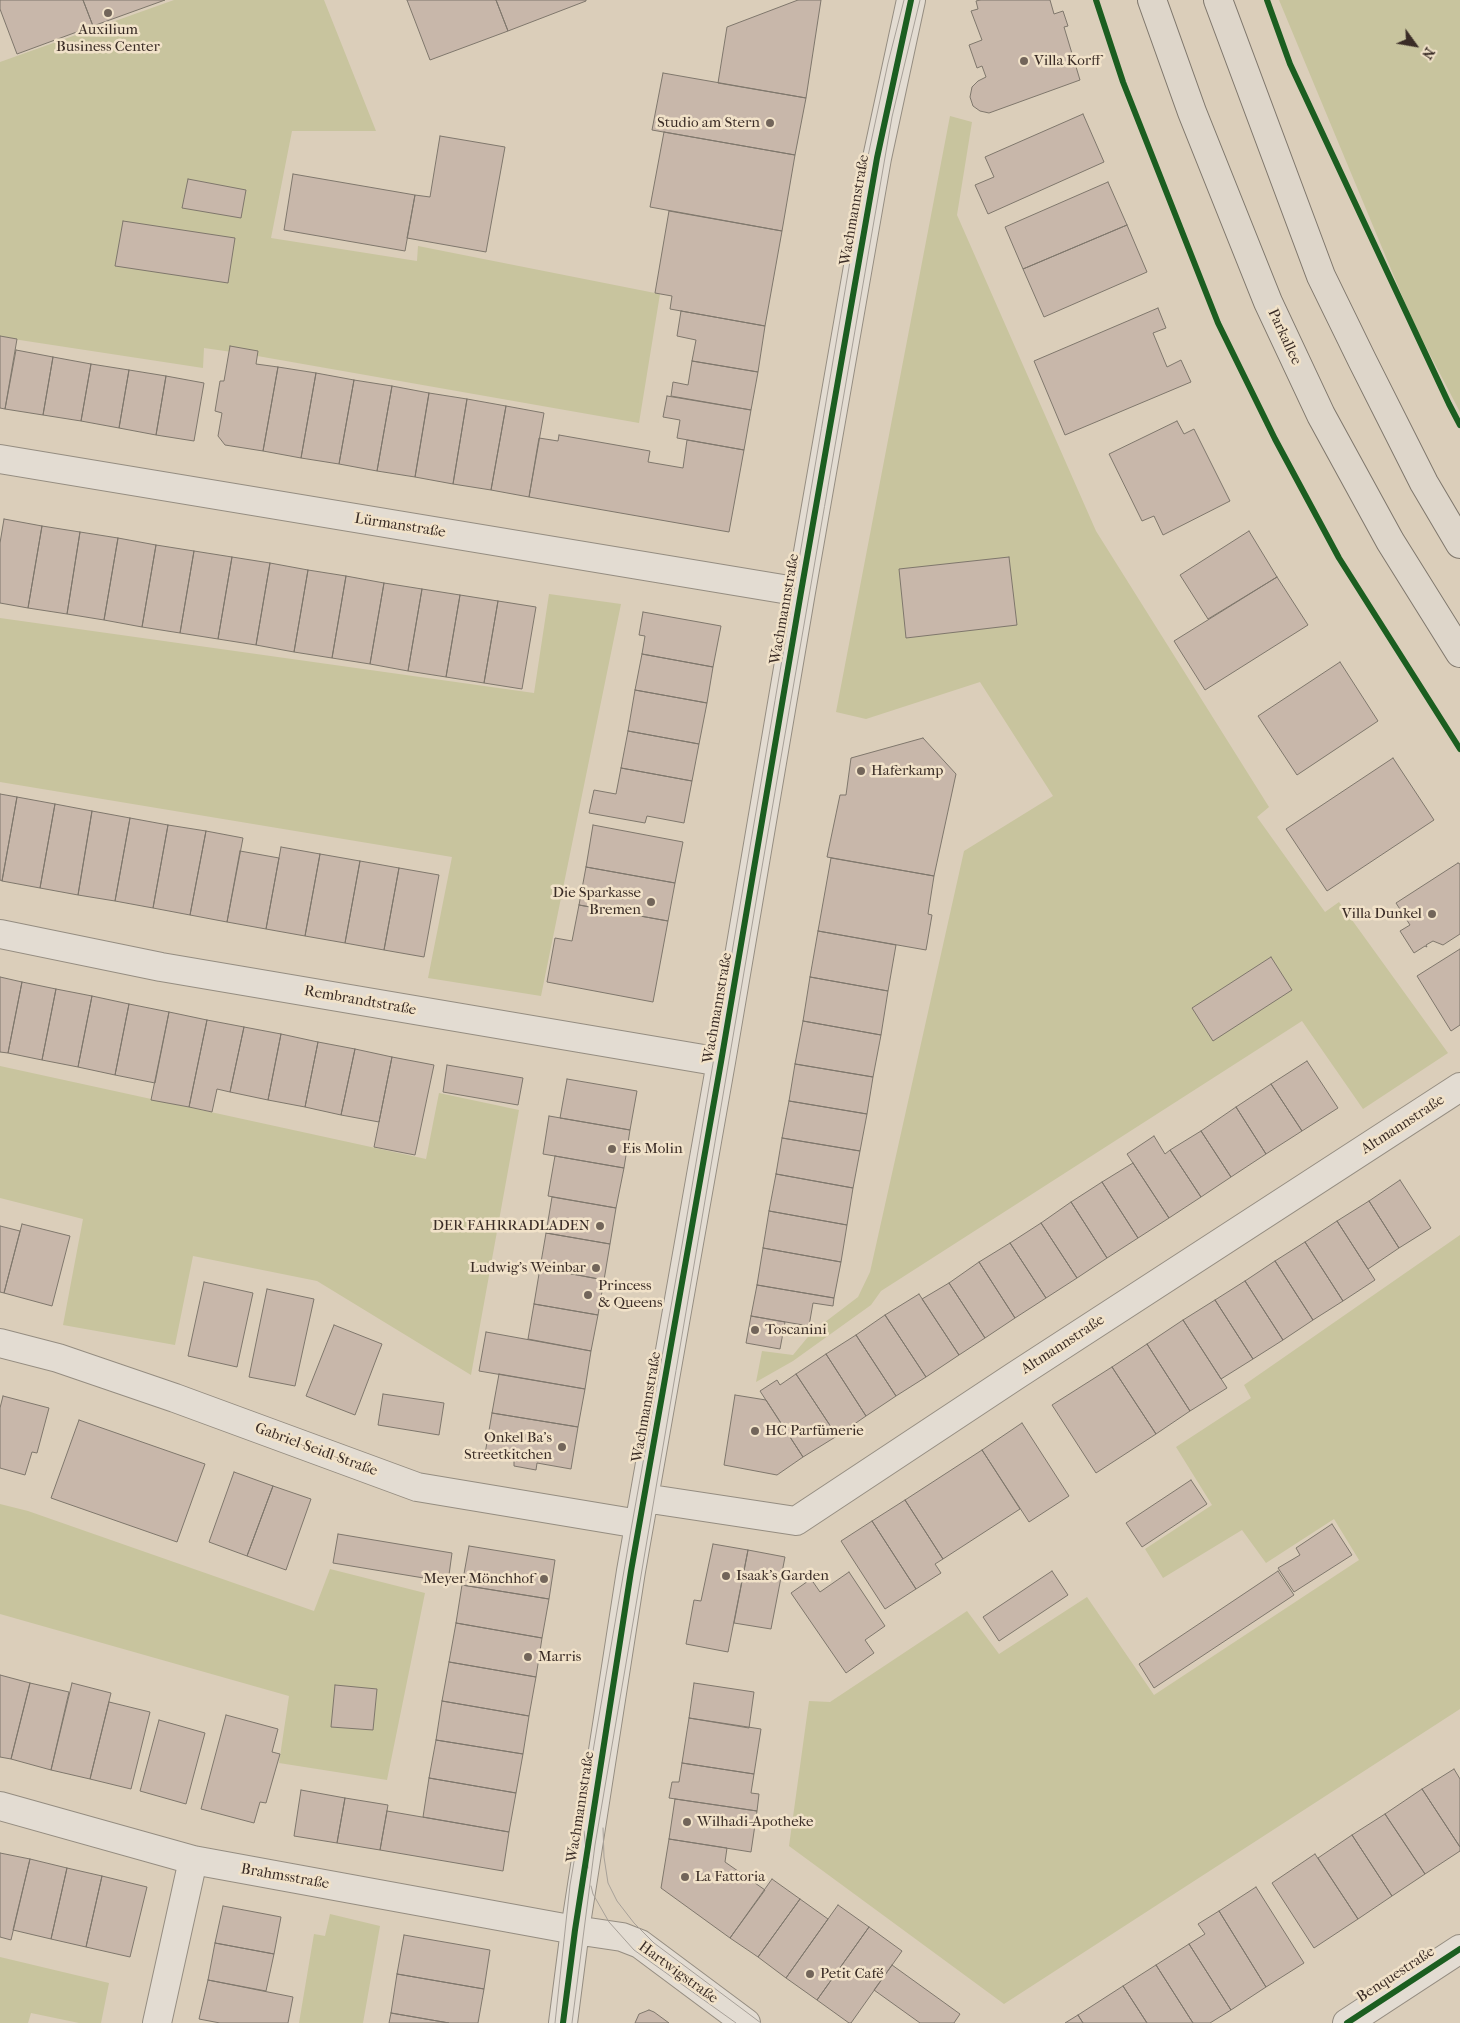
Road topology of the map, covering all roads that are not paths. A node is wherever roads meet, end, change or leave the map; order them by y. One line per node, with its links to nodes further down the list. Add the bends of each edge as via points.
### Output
1 (911, 0): 6 (street, Wachmannstraße, via 877,158)
2 (1152, 0): 7 (main road, Parkallee, via 1192,112 1268,302 1321,415 1390,541)
3 (1218, 0): 5 (main road, via 1322,276 1424,483)
4 (0, 459): 6 (street, Lürmanstraße)
5 (1460, 544)
6 (800, 592): 9 (street, Wachmannstraße)
7 (1460, 653)
8 (0, 934): 9 (street, Rembrandtstraße, via 161,967)
9 (722, 1062): 12 (street, Wachmannstraße)
10 (1460, 1087): 12 (street, Altmannstraße, via 796,1521)
11 (0, 1343): 12 (street, Gabriel-Seidl-Straße, via 58,1358 175,1398 417,1487)
12 (642, 1511): 15 (street, Wachmannstraße)
13 (0, 1806): 14 (street, Brahmsstraße)
14 (193, 1860): 15 (street, Brahmsstraße); 17 (street)
15 (575, 1930): 18 (street, Wachmannstraße); 19 (street, Hartwigstraße, via 622,1937 640,1944)
16 (1460, 1949): 20 (street, Benquestraße)
17 (157, 2023)
18 (563, 2023)
19 (746, 2023)
20 (1347, 2023)

